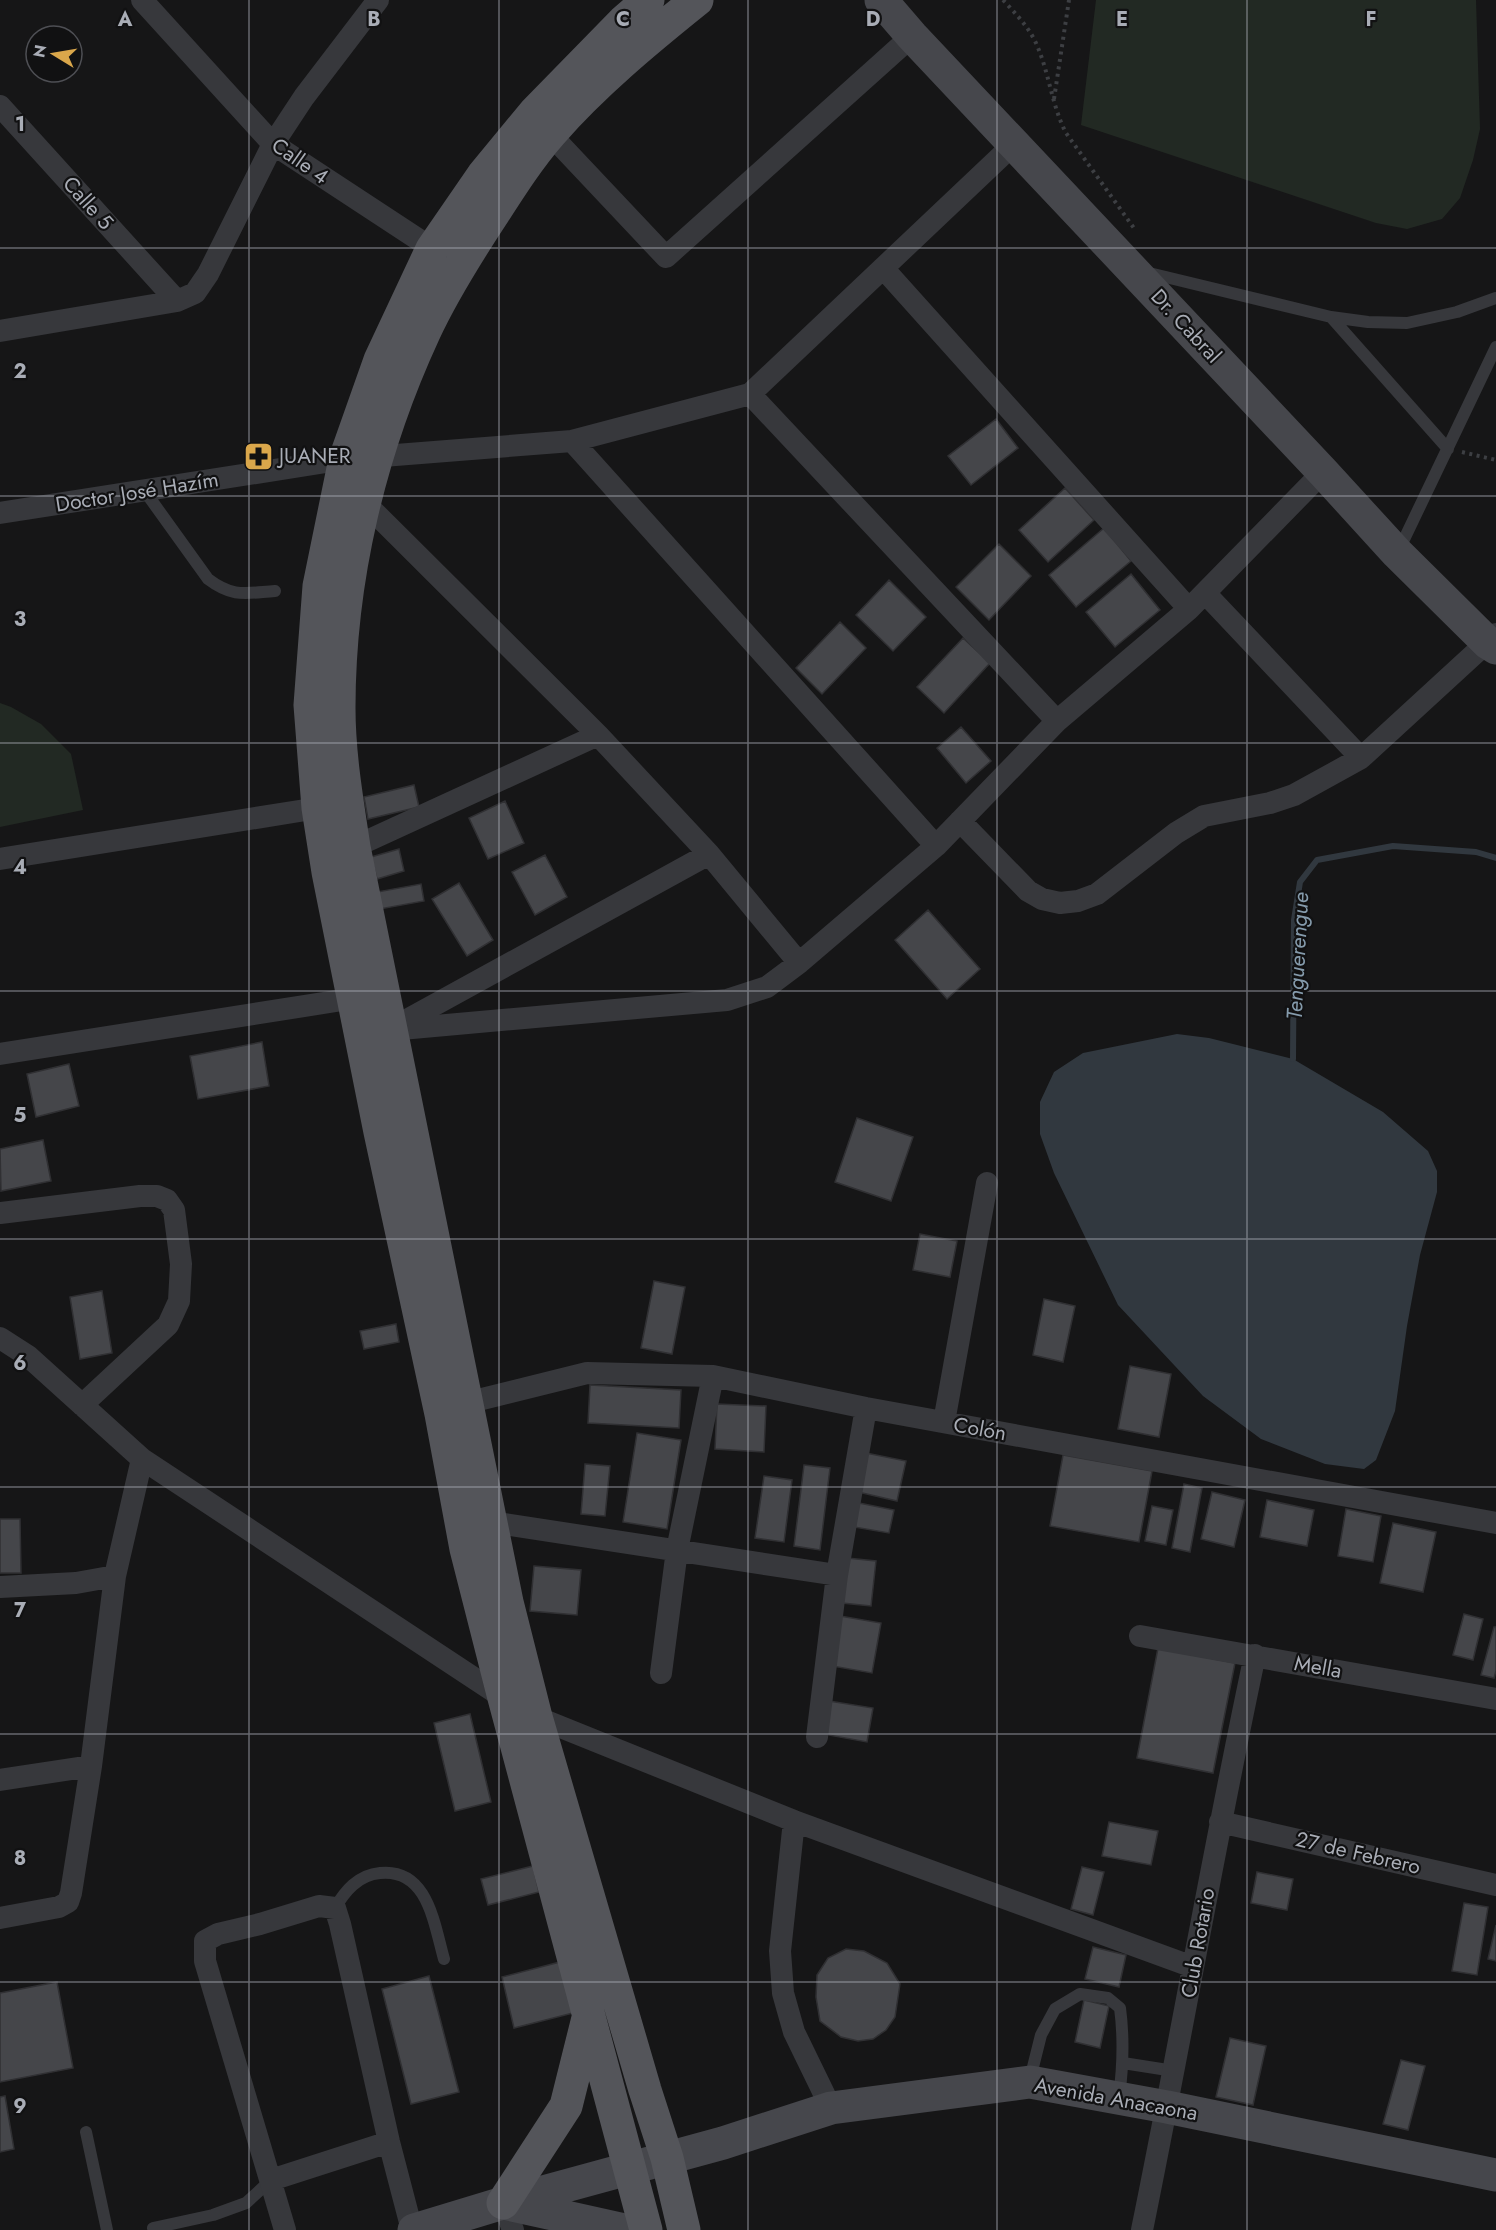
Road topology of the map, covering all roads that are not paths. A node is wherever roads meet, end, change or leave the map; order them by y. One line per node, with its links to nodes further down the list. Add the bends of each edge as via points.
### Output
1 (142, 0): 9 (street, Calle 4)
2 (378, 0): 9 (street)
3 (648, 0): 11 (main road, via 535,112 483,175)
4 (697, 0): 8 (main road, via 652,36)
5 (881, 0): 6 (main road, Dr. Cabral)
6 (912, 36): 8 (street, via 666,257); 10 (main road, Dr. Cabral)
7 (0, 106): 16 (street, Calle 5)
8 (550, 134): 12 (main road)
9 (273, 144): 11 (street, Calle 4); 16 (street, via 208,274 195,293)
10 (1014, 144): 13 (street); 14 (main road, Dr. Cabral)
11 (432, 249): 12 (street, Calle 4); 23 (main road, via 380,360)
12 (459, 266): 23 (main road, via 424,332 400,389)
13 (883, 268): 20 (street); 30 (street)
14 (1132, 269): 17 (lane); 24 (main road, Dr. Cabral)
15 (1496, 298): 17 (lane, via 1407,323)
16 (177, 301): 18 (street)
17 (1331, 317): 22 (lane)
18 (0, 331)
19 (1496, 348): 22 (lane)
20 (750, 394): 21 (street, Doctor José Hazím); 32 (street)
21 (572, 441): 23 (street, Doctor José Hazím); 37 (street)
22 (1448, 449): 28 (lane)
23 (361, 458): 25 (street, Doctor José Hazím); 26 (main road); 35 (main road, via 319,586 310,705)
24 (1323, 472): 28 (main road, Dr. Cabral); 30 (street)
25 (144, 490): 27 (street, Doctor José Hazím); 29 (lane, via 208,579 223,590 241,594)
26 (364, 502): 33 (street); 38 (main road, via 350,568 339,709 344,783)
27 (0, 513)
28 (1397, 553): 31 (main road, Dr. Cabral)
29 (275, 591)
30 (1197, 601): 32 (street); 34 (street)
31 (1493, 642): 34 (street)
32 (1058, 721): 36 (street)
33 (598, 735): 38 (street); 39 (street)
34 (1361, 758): 36 (street, via 1294,795 1203,816 1096,894 1078,901 1060,903 1028,891)
35 (318, 808): 40 (street); 42 (main road)
36 (960, 821): 37 (street)
37 (936, 846): 41 (street)
38 (354, 847): 43 (main road)
39 (709, 854): 41 (street); 43 (street)
40 (0, 859)
41 (800, 963): 43 (street, via 767,987 727,1000)
42 (355, 998): 44 (street); 63 (main road, via 466,1549)
43 (390, 1030): 49 (main road)
44 (0, 1054)
45 (987, 1184): 52 (street)
46 (0, 1213): 50 (street, via 140,1196 158,1196 174,1210 181,1264 179,1301 168,1325)
47 (0, 1338): 50 (street, via 28,1356)
48 (713, 1376): 49 (street, Colón, via 586,1372); 51 (street, Colón); 56 (street)
49 (466, 1403): 54 (main road)
50 (82, 1405): 53 (street)
51 (867, 1408): 52 (street, Colón); 57 (street)
52 (944, 1422): 55 (street, Colón)
53 (142, 1459): 58 (street); 63 (street)
54 (491, 1522): 56 (street); 65 (main road)
55 (1496, 1523)
56 (678, 1550): 57 (street); 62 (street)
57 (837, 1575): 66 (street)
58 (115, 1576): 59 (street, via 76,1583); 67 (street)
59 (0, 1587)
60 (1140, 1636): 61 (street, Mella)
61 (1255, 1656): 64 (street, Mella); 70 (street, Club Rotario)
62 (661, 1673)
63 (504, 1698): 65 (street); 76 (main road)
64 (1496, 1700)
65 (537, 1717): 69 (street); 85 (main road)
66 (817, 1737)
67 (91, 1766): 68 (street); 73 (street, via 68,1902)
68 (0, 1780)
69 (794, 1821): 75 (street); 81 (street, via 780,1951 783,1993 794,2032)
70 (1220, 1822): 71 (street, 27 de Febrero); 75 (street, Club Rotario)
71 (1496, 1885)
72 (335, 1908): 74 (lane, via 346,1890 370,1874 391,1872 413,1880 429,1904); 84 (street); 88 (street, via 319,1906 205,1941 205,1961)
73 (0, 1918)
74 (444, 1959)
75 (1193, 1967): 78 (street, Club Rotario)
76 (589, 2013): 86 (main road); 89 (main road, via 566,2106)
77 (1123, 2063): 78 (lane); 79 (lane, via 1120,2008 1108,1998 1080,1994 1055,2009 1041,2035); 80 (lane)
78 (1174, 2071): 82 (street, Club Rotario)
79 (1030, 2082): 80 (main road, Avenida Anacaona); 81 (main road, Avenida Anacaona)
80 (1119, 2098): 82 (main road, Avenida Anacaona)
81 (831, 2108): 85 (main road, Avenida Anacaona)
82 (1167, 2108): 87 (main road, Avenida Anacaona); 97 (street, Club Rotario)
83 (86, 2132): 91 (lane)
84 (389, 2142): 88 (street); 93 (street)
85 (667, 2157): 86 (main road, Avenida Anacaona); 96 (main road)
86 (630, 2168): 89 (main road, Avenida Anacaona); 95 (main road)
87 (1496, 2175)
88 (271, 2180): 90 (lane, via 246,2203); 92 (street)
89 (508, 2216): 93 (main road, Avenida Anacaona); 94 (main road)
90 (153, 2229)
91 (107, 2230)
92 (285, 2230)
93 (413, 2230)
94 (625, 2230)
95 (646, 2230)
96 (684, 2230)
97 (1142, 2230)

